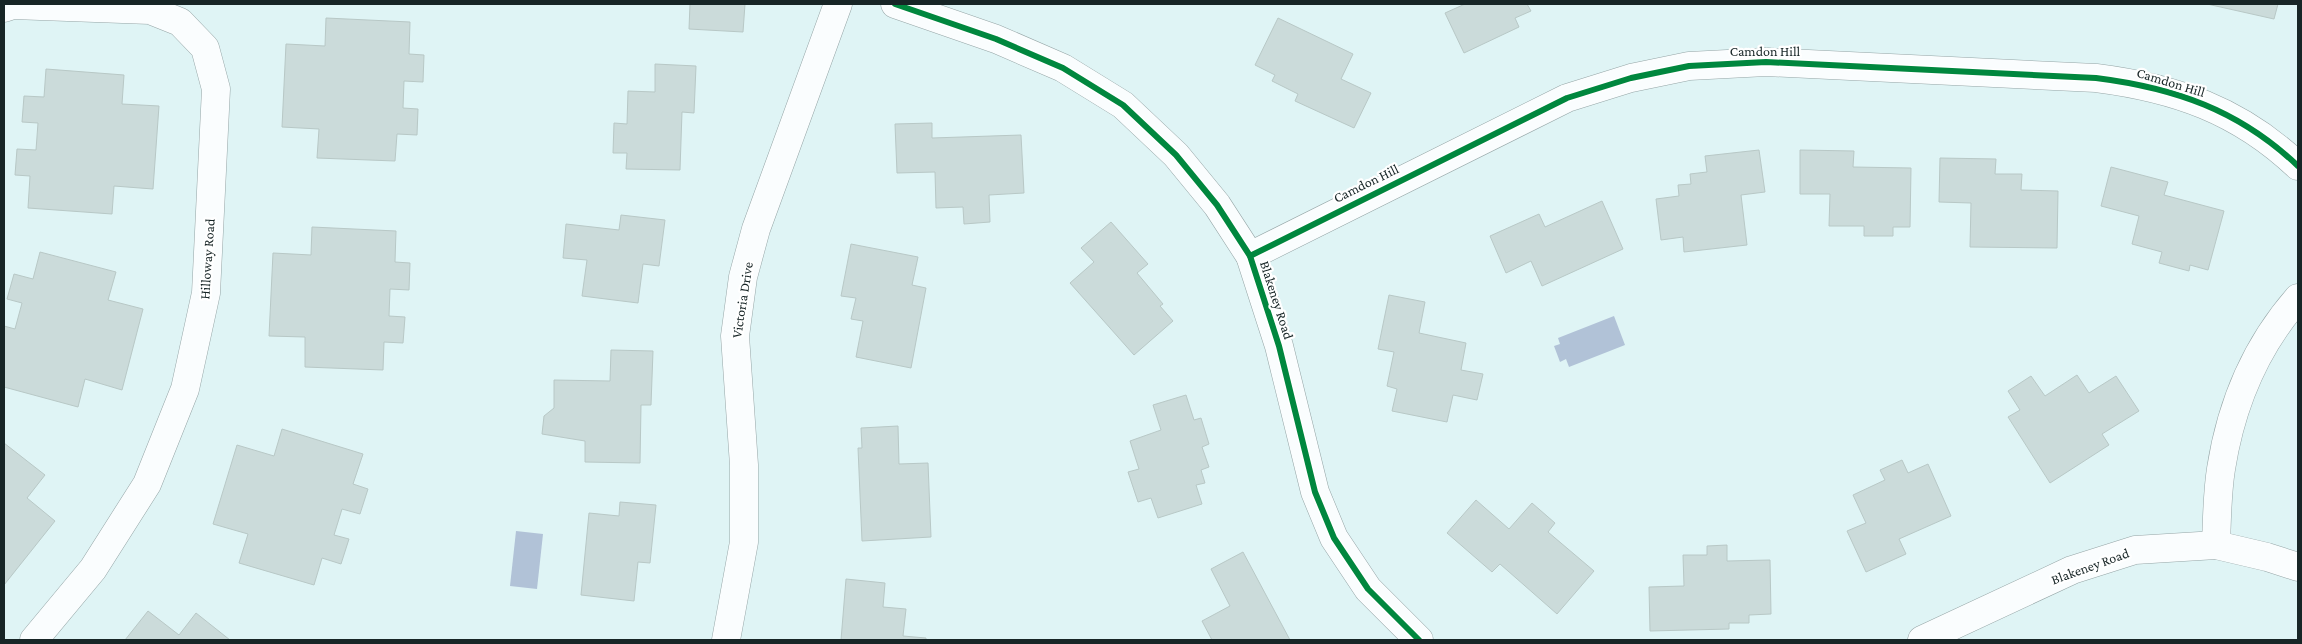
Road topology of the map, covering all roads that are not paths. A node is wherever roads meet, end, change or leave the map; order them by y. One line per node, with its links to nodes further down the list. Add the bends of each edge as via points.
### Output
1 (838, 4): 10 (street, Victoria Drive, via 756,229 743,276 735,336 744,465 744,542)
2 (896, 4): 5 (street, Blakeney Road, via 996,39 1062,68 1123,105 1176,155 1217,205)
3 (4, 8): 9 (street, Hilloway Road, via 13,5 150,10 180,22 205,48 216,89 206,293 185,388 147,484 93,570)
4 (2298, 166): 5 (street, Camdon Hill, via 2281,149 2240,121 2191,99 2138,83 2096,78 1766,62 1689,66 1631,78 1566,98)
5 (1250, 256): 11 (street, Blakeney Road, via 1279,346 1315,492 1334,538 1368,589)
6 (2298, 298): 7 (street, via 2279,320 2249,370 2231,419 2220,470)
7 (2216, 545): 8 (street, Blakeney Road); 12 (street, Blakeney Road, via 2135,550 2072,570)
8 (2298, 567)
9 (34, 640)
10 (726, 640)
11 (1419, 640)
12 (1922, 640)

